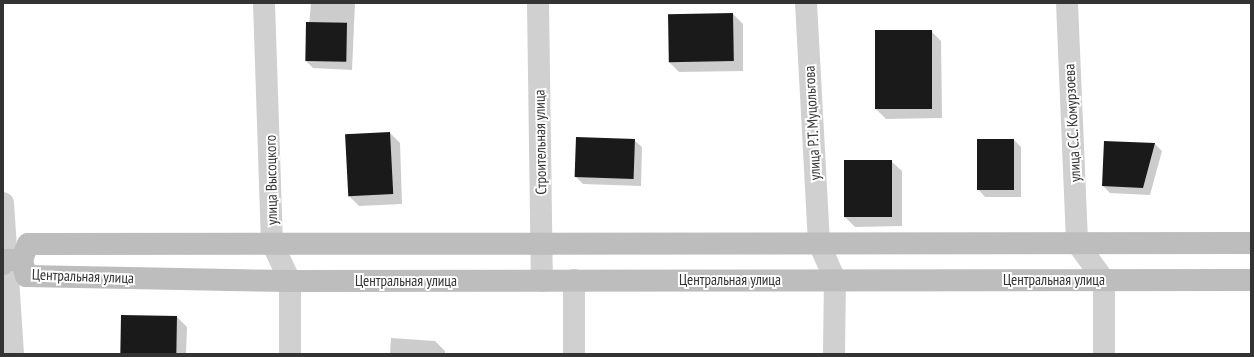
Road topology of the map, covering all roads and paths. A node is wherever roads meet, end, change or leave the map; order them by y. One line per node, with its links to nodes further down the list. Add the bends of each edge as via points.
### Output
1 (264, 3): 10 (street, улица Высоцкого)
2 (538, 3): 6 (street, Строительная улица)
3 (806, 3): 7 (street, улица Р.Т. Муцольгова)
4 (1067, 3): 8 (street, улица С.С. Комурзоева)
5 (3, 203): 11 (street)
6 (541, 243): 7 (street, Центральная улица); 10 (street, Центральная улица); 17 (street, Строительная улица)
7 (819, 243): 8 (street, Центральная улица); 14 (street)
8 (1078, 243): 9 (street, Центральная улица); 15 (street)
9 (1251, 243)
10 (272, 244): 11 (street, Центральная улица, via 28,244); 12 (street, улица Высоцкого)
11 (10, 261): 12 (street, Центральная улица, via 26,276); 18 (street)
12 (290, 280): 17 (street, Центральная улица); 19 (street, улица Высоцкого)
13 (574, 280): 14 (street, Центральная улица); 17 (street, Центральная улица); 20 (street)
14 (835, 280): 15 (street, Центральная улица); 21 (street)
15 (1104, 280): 16 (street, Центральная улица); 22 (street)
16 (1251, 280)
17 (542, 281)
18 (13, 354)
19 (290, 354)
20 (574, 354)
21 (834, 354)
22 (1104, 354)

